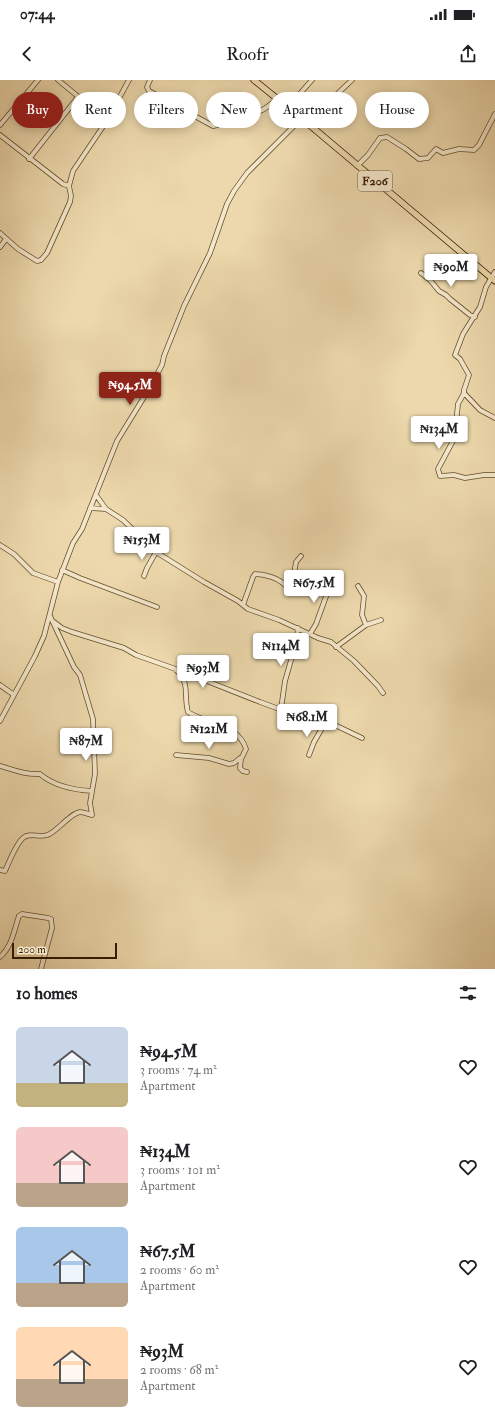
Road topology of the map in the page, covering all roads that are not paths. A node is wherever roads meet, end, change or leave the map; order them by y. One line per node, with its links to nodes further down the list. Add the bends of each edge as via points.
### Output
1 (38, 80): 16 (street)
2 (58, 80): 8 (street)
3 (129, 80): 9 (street)
4 (150, 80): 13 (street, via 147,87 149,91 212,126 228,119 258,112)
5 (254, 80): 10 (main road, F206)
6 (312, 80): 11 (street)
7 (352, 80): 12 (street)
8 (72, 92)
9 (123, 92)
10 (269, 92)
11 (302, 92)
12 (339, 92)
13 (269, 105)
14 (71, 106): 21 (street)
15 (495, 114): 22 (street, via 474,150 459,149 443,153 436,149 428,158 419,159 406,148 383,137)
16 (0, 125)
17 (102, 128): 23 (street, via 73,171)
18 (292, 128): 34 (street, via 247,173 234,191 220,221 210,252 184,306 162,366 117,441)
19 (313, 128): 22 (main road, F206)
20 (0, 135): 21 (street)
21 (29, 159): 23 (street)
22 (357, 166): 29 (main road, F206)
23 (69, 186): 25 (street, via 70,202 47,253 41,260 36,261)
24 (0, 233): 25 (street)
25 (6, 239): 26 (street)
26 (0, 247)
27 (495, 272): 29 (street)
28 (421, 273): 30 (street, via 439,291)
29 (493, 279): 30 (street, via 486,286)
30 (474, 317): 31 (street, via 462,334 455,355 469,375)
31 (464, 393): 32 (street, via 480,410); 33 (street, via 458,404 454,439 438,469 440,476 454,475 465,478)
32 (495, 418)
33 (495, 475)
34 (96, 495): 35 (street); 36 (street)
35 (90, 508): 36 (street); 40 (street)
36 (106, 508): 38 (street, via 123,520)
37 (0, 546): 43 (street, via 14,554 33,573)
38 (156, 552): 41 (street); 45 (street)
39 (300, 556): 45 (street, via 288,585 256,574)
40 (62, 570): 43 (street); 46 (street)
41 (144, 576)
42 (332, 580): 52 (street)
43 (58, 582): 47 (street)
44 (358, 586): 50 (street, via 364,596 362,609)
45 (243, 605): 51 (street)
46 (157, 607)
47 (50, 616): 49 (street); 57 (street, via 35,656)
48 (381, 620): 50 (street)
49 (54, 622): 54 (street, via 67,630 124,648); 67 (street, via 80,675 93,719 95,774)
50 (366, 625): 53 (street)
51 (298, 628): 52 (street); 58 (street)
52 (310, 634): 53 (street, via 331,642)
53 (336, 647): 56 (street, via 354,661)
54 (176, 669): 58 (street); 62 (street, via 186,686 185,702 188,712 238,735 246,746)
55 (0, 686): 57 (street)
56 (383, 693)
57 (14, 695): 59 (street)
58 (281, 709): 60 (street)
59 (0, 721)
60 (320, 722): 61 (street, via 337,726); 64 (street, via 322,730)
61 (362, 738)
62 (243, 754): 63 (street, via 234,763 229,764 209,758); 66 (street, via 240,768)
63 (176, 755)
64 (309, 755)
65 (0, 766): 67 (street, via 32,775 40,774 50,782 82,791)
66 (247, 772)
67 (92, 791): 68 (street, via 92,815 80,812 51,834 24,836 5,871)
68 (0, 870)
69 (0, 957): 70 (street, via 9,947 19,916 22,914 48,918 51,919 52,928)
70 (41, 969)

